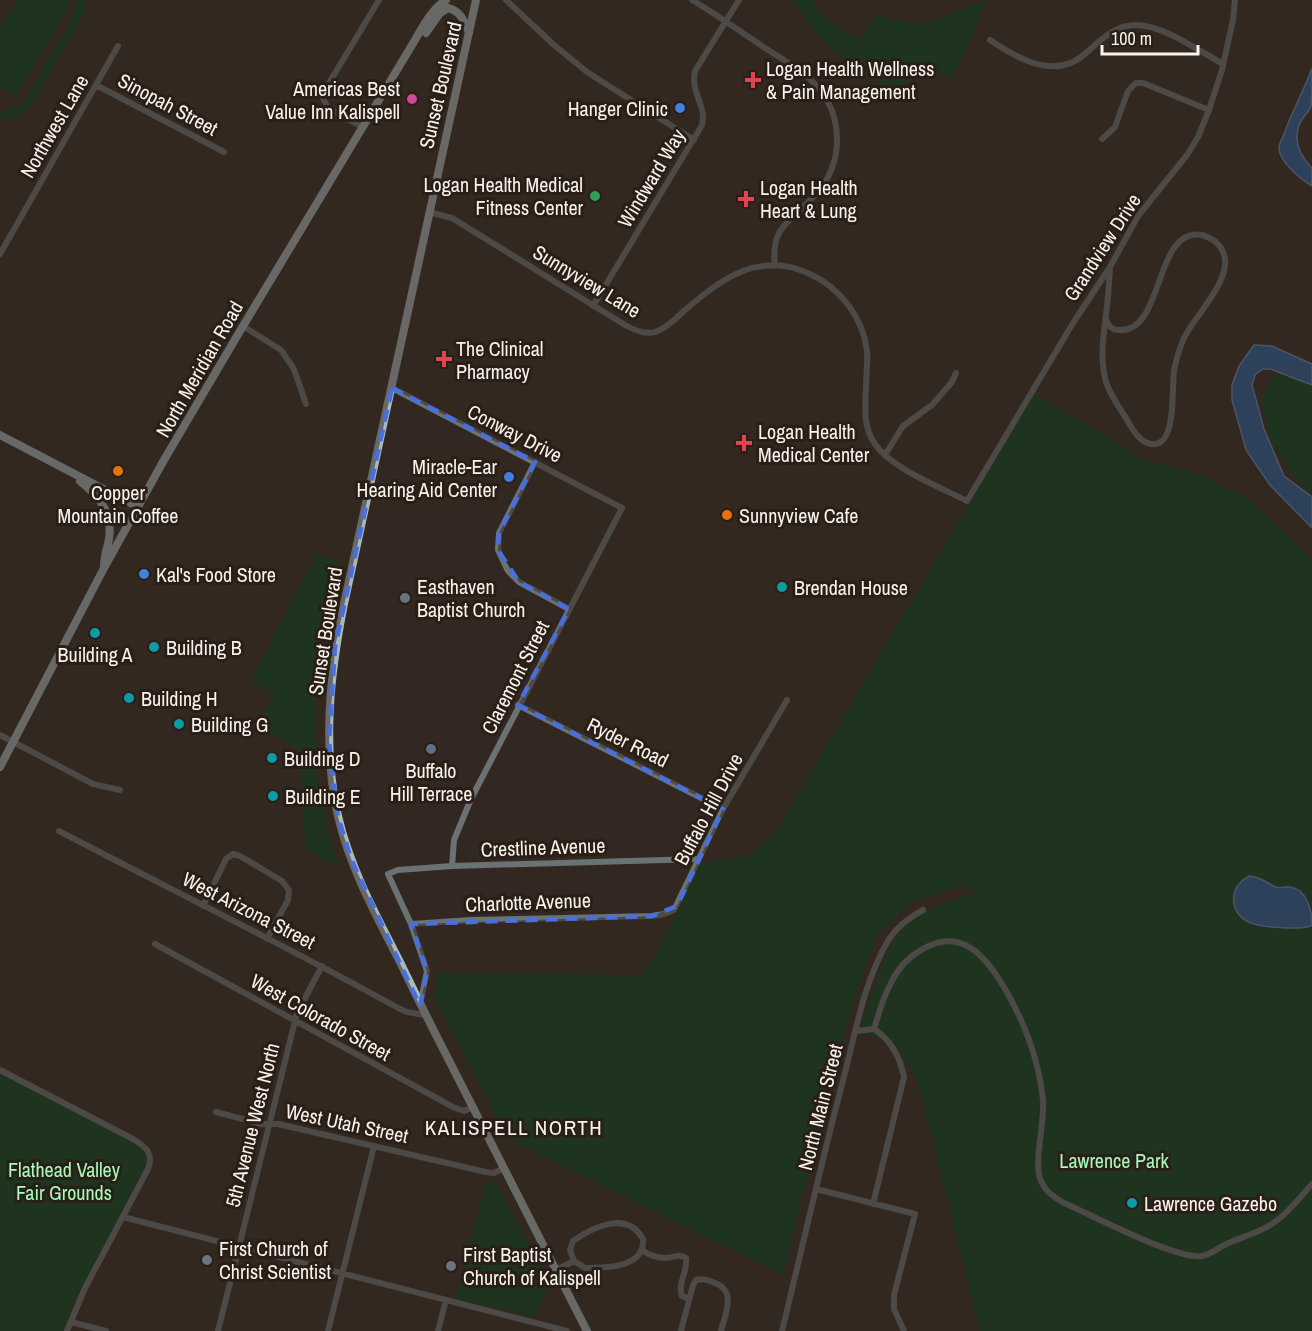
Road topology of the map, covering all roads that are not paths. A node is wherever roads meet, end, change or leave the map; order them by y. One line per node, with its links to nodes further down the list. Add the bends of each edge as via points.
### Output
1 (379, 0): 16 (street, via 323,98 328,108)
2 (476, 0): 9 (main road, Sunset Boulevard)
3 (506, 0): 18 (street, via 587,72)
4 (692, 0): 8 (street)
5 (739, 0): 8 (street, Windward Way)
6 (1235, 0): 13 (street, Grandview Drive)
7 (443, 1): 11 (main road, North Meridian Road)
8 (726, 21): 18 (street, Windward Way, via 695,71 695,92 704,118); 22 (street, via 814,83 828,103 836,127 837,151 831,172 816,194 778,232 773,250)
9 (469, 33): 11 (main road, via 462,16 448,8); 20 (main road, Sunset Boulevard)
10 (990, 40): 13 (street, via 1022,59 1058,67 1080,58 1116,29 1140,25 1158,30)
11 (412, 45): 16 (main road, North Meridian Road)
12 (118, 46): 14 (street, Northwest Lane)
13 (1223, 64): 15 (street, Grandview Drive)
14 (96, 85): 19 (street, Sinopah Street); 21 (street, Northwest Lane)
15 (1209, 110): 17 (street, via 1143,82 1136,83 1128,91 1115,127); 23 (street, Grandview Drive, via 1193,146 1138,216)
16 (362, 127): 26 (main road, North Meridian Road)
17 (1102, 139)
18 (694, 140): 24 (street, Windward Way)
19 (224, 152)
20 (429, 212): 24 (street, Sunnyview Lane, via 452,218); 28 (main road, Sunset Boulevard)
21 (0, 254)
22 (775, 266): 24 (street, Sunnyview Lane, via 732,275 653,333 633,330); 31 (street, Sunnyview Lane, via 800,270 824,282 842,297 856,318 867,351 865,420 873,442)
23 (1110, 267): 25 (street); 34 (street, Grandview Drive, via 1072,323)
24 (593, 306)
25 (1106, 319): 25 (street, via 1118,330 1130,328 1140,320 1169,257 1186,238 1208,237 1221,248 1225,260 1222,277 1184,337 1177,356 1171,420 1165,439 1159,443 1149,444 1137,436 1113,398 1103,355)
26 (243, 326): 29 (street, via 281,350 294,369); 35 (main road, North Meridian Road)
27 (956, 373): 31 (street, via 932,405 903,426)
28 (392, 388): 32 (street, Conway Drive); 56 (main road, Sunset Boulevard, via 335,647 329,742 338,817 351,858)
29 (306, 404)
30 (0, 435): 33 (main road)
31 (885, 455): 34 (street, Sunnyview Lane)
32 (535, 462): 36 (street, Conway Drive); 38 (street, via 499,533 498,550 508,571 519,582)
33 (67, 470): 35 (main road); 37 (main road, via 101,500 107,514 110,524)
34 (967, 501)
35 (138, 507): 37 (main road, North Meridian Road)
36 (622, 508): 38 (street, Claremont Street)
37 (104, 568): 42 (main road, North Meridian Road)
38 (568, 609): 40 (street, Claremont Street)
39 (787, 700): 45 (street, Buffalo Hill Drive)
40 (518, 705): 45 (street, Ryder Road); 48 (street, Claremont Street, via 462,820 454,840)
41 (0, 735): 42 (street)
42 (13, 742): 43 (main road, North Meridian Road); 44 (street, via 93,784)
43 (0, 767)
44 (120, 790)
45 (723, 809): 47 (street, Buffalo Hill Drive)
46 (59, 831): 49 (street, West Arizona Street)
47 (699, 859): 48 (street, Crestline Avenue); 51 (street, Buffalo Hill Drive, via 674,910)
48 (452, 866): 52 (street, Crestline Avenue, via 388,874)
49 (203, 906): 53 (street, West Arizona Street); 53 (street, via 226,859 233,854 240,856 282,881 289,890 288,900)
50 (923, 910): 60 (street, North Main Street, via 890,937)
51 (645, 916): 52 (street, Charlotte Avenue)
52 (411, 924): 56 (street, via 427,971)
53 (267, 939): 55 (street, West Arizona Street)
54 (155, 944): 58 (street, West Colorado Street)
55 (322, 966): 57 (street, West Arizona Street, via 398,1008); 58 (street, 5th Avenue West North)
56 (420, 1006): 57 (main road, Sunset Boulevard)
57 (425, 1015): 62 (main road, Sunset Boulevard)
58 (295, 1021): 62 (street, West Colorado Street, via 453,1107 464,1111); 64 (street, 5th Avenue West North)
59 (874, 1029): 60 (street); 67 (street, via 892,983 906,960 940,941 959,942 978,951 992,967 1019,1013 1034,1051 1043,1102 1039,1175 1052,1195 1154,1244 1200,1256 1270,1225); 69 (street, via 894,1049 904,1077)
60 (856, 1031): 68 (street, North Main Street)
61 (0, 1070): 70 (street, via 146,1147 150,1163)
62 (473, 1107): 66 (main road, Sunset Boulevard)
63 (216, 1112): 64 (street, West Utah Street)
64 (270, 1124): 65 (street, West Utah Street); 71 (street, 5th Avenue West North)
65 (374, 1146): 66 (street, West Utah Street, via 486,1172); 75 (street)
66 (504, 1168): 74 (main road, Sunset Boulevard)
67 (1312, 1184)
68 (816, 1189): 69 (street); 89 (street, North Main Street)
69 (873, 1204): 90 (street, via 915,1214 894,1294 894,1309)
70 (123, 1217): 71 (street); 78 (street)
71 (239, 1247): 75 (street); 82 (street, 5th Avenue West North)
72 (642, 1250): 73 (street, via 636,1259 624,1263 585,1268); 73 (street, via 640,1234 613,1222 573,1241 570,1250); 76 (street, via 664,1258 686,1258 680,1292)
73 (574, 1261): 74 (street)
74 (555, 1270): 86 (main road, Sunset Boulevard)
75 (343, 1274): 77 (street); 83 (street)
76 (689, 1299): 87 (street); 88 (street, via 698,1278 725,1288 728,1303)
77 (446, 1300): 79 (street); 84 (street)
78 (71, 1322): 80 (street); 81 (street)
79 (549, 1329): 85 (street)
80 (67, 1331)
81 (106, 1331)
82 (218, 1331)
83 (328, 1331)
84 (438, 1331)
85 (567, 1331)
86 (587, 1331)
87 (681, 1331)
88 (721, 1331)
89 (782, 1331)
90 (904, 1331)

